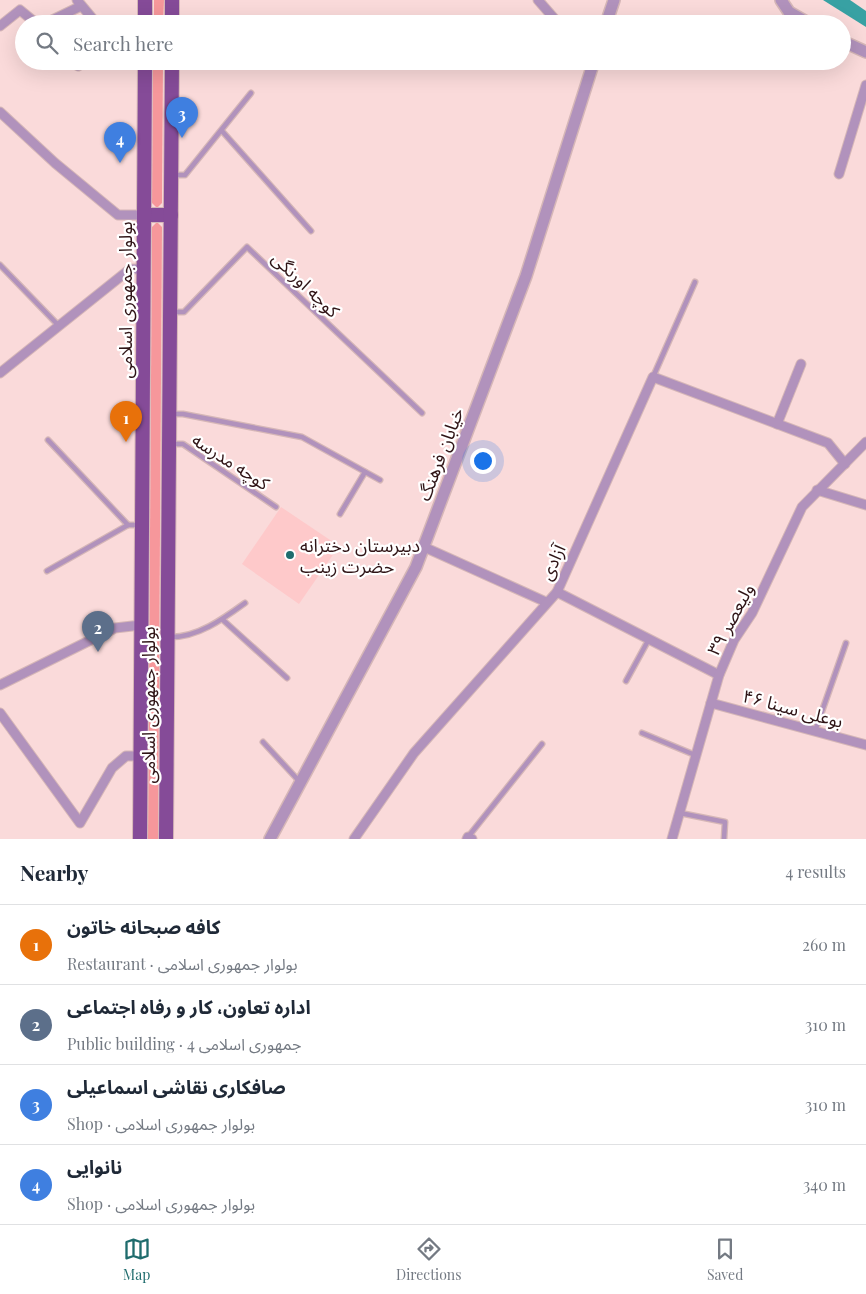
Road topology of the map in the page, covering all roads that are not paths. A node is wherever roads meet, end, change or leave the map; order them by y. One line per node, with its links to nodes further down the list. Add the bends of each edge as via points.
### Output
1 (146, 0): 10 (main road)
2 (172, 0): 11 (main road)
3 (538, 0): 12 (street)
4 (614, 0): 13 (street)
5 (781, 0): 14 (street)
6 (79, 3): 8 (street); 9 (street)
7 (26, 15): 15 (street, via 20,10)
8 (59, 15)
9 (89, 15)
10 (145, 15)
11 (172, 15)
12 (550, 15)
13 (609, 15)
14 (794, 15)
15 (0, 26)
16 (851, 45): 17 (street)
17 (866, 52)
18 (145, 70): 27 (main road, بولوار جمهوری اسلامی)
19 (172, 70): 26 (main road, بولوار جمهوری اسلامی)
20 (590, 70): 52 (street, خیابان فرهنگ, via 526,276)
21 (866, 85): 25 (street)
22 (251, 93): 24 (lane)
23 (0, 112): 27 (street, via 118,215)
24 (222, 131): 26 (lane, via 185,175); 29 (lane)
25 (839, 174)
26 (171, 175): 28 (main road, بولوار جمهوری اسلامی)
27 (144, 215): 28 (main road); 31 (main road, بولوار جمهوری اسلامی)
28 (170, 215): 33 (main road, بولوار جمهوری اسلامی)
29 (310, 231)
30 (0, 265): 34 (lane)
31 (144, 269): 34 (street, via 130,269); 51 (main road, بولوار جمهوری اسلامی)
32 (695, 282): 37 (lane, آزادی)
33 (170, 312): 38 (lane, کوچه اورنگی, via 184,312 247,247); 39 (main road, بولوار جمهوری اسلامی)
34 (58, 326): 36 (street)
35 (801, 364): 40 (street)
36 (0, 373)
37 (653, 377): 40 (street); 54 (street, آزادی)
38 (422, 413)
39 (169, 414): 43 (main road, بولوار جمهوری اسلامی); 45 (lane, via 302,437)
40 (777, 424): 44 (street, via 828,443)
41 (48, 440): 51 (lane)
42 (866, 442): 44 (street, ولیعصر ۳۹)
43 (169, 444): 49 (lane, کوچه مدرسه, via 183,444); 59 (main road, بولوار جمهوری اسلامی)
44 (845, 464): 47 (street, ولیعصر ۳۹)
45 (365, 472): 46 (lane); 50 (lane)
46 (380, 480)
47 (818, 490): 48 (street); 62 (street, ولیعصر ۳۹, via 802,507)
48 (866, 505)
49 (276, 507)
50 (340, 514)
51 (135, 525): 53 (lane); 58 (main road, بولوار جمهوری اسلامی)
52 (424, 547): 55 (street); 75 (street, خیابان فرهنگ)
53 (47, 570)
54 (557, 592): 55 (street, آزادی); 60 (street)
55 (546, 602): 81 (street, آزادی, via 414,753)
56 (245, 603): 57 (lane)
57 (223, 620): 59 (lane, via 182,638); 63 (lane)
58 (141, 625): 65 (street, via 115,628); 74 (main road, بولوار جمهوری اسلامی)
59 (168, 638): 79 (main road, بولوار جمهوری اسلامی)
60 (649, 639): 62 (street); 64 (lane)
61 (846, 643): 68 (lane)
62 (719, 675): 66 (street, ولیعصر ۳۹)
63 (287, 678)
64 (626, 681)
65 (0, 685)
66 (711, 703): 68 (street, بوعلی سینا ۴۶); 73 (street, ولیعصر ۳۹)
67 (0, 713): 74 (street, via 80,823 112,768 126,756)
68 (815, 731): 72 (street, بوعلی سینا ۴۶)
69 (642, 732): 73 (lane)
70 (263, 742): 75 (lane)
71 (542, 744): 77 (lane)
72 (866, 745)
73 (696, 755): 76 (street, ولیعصر ۳۹)
74 (140, 756): 78 (main road, بولوار جمهوری اسلامی)
75 (300, 782): 80 (street, خیابان فرهنگ)
76 (678, 813): 82 (street, ولیعصر ۳۹); 83 (lane, via 725,822)
77 (469, 838)
78 (140, 839)
79 (166, 839)
80 (270, 839)
81 (354, 839)
82 (672, 839)
83 (724, 839)

